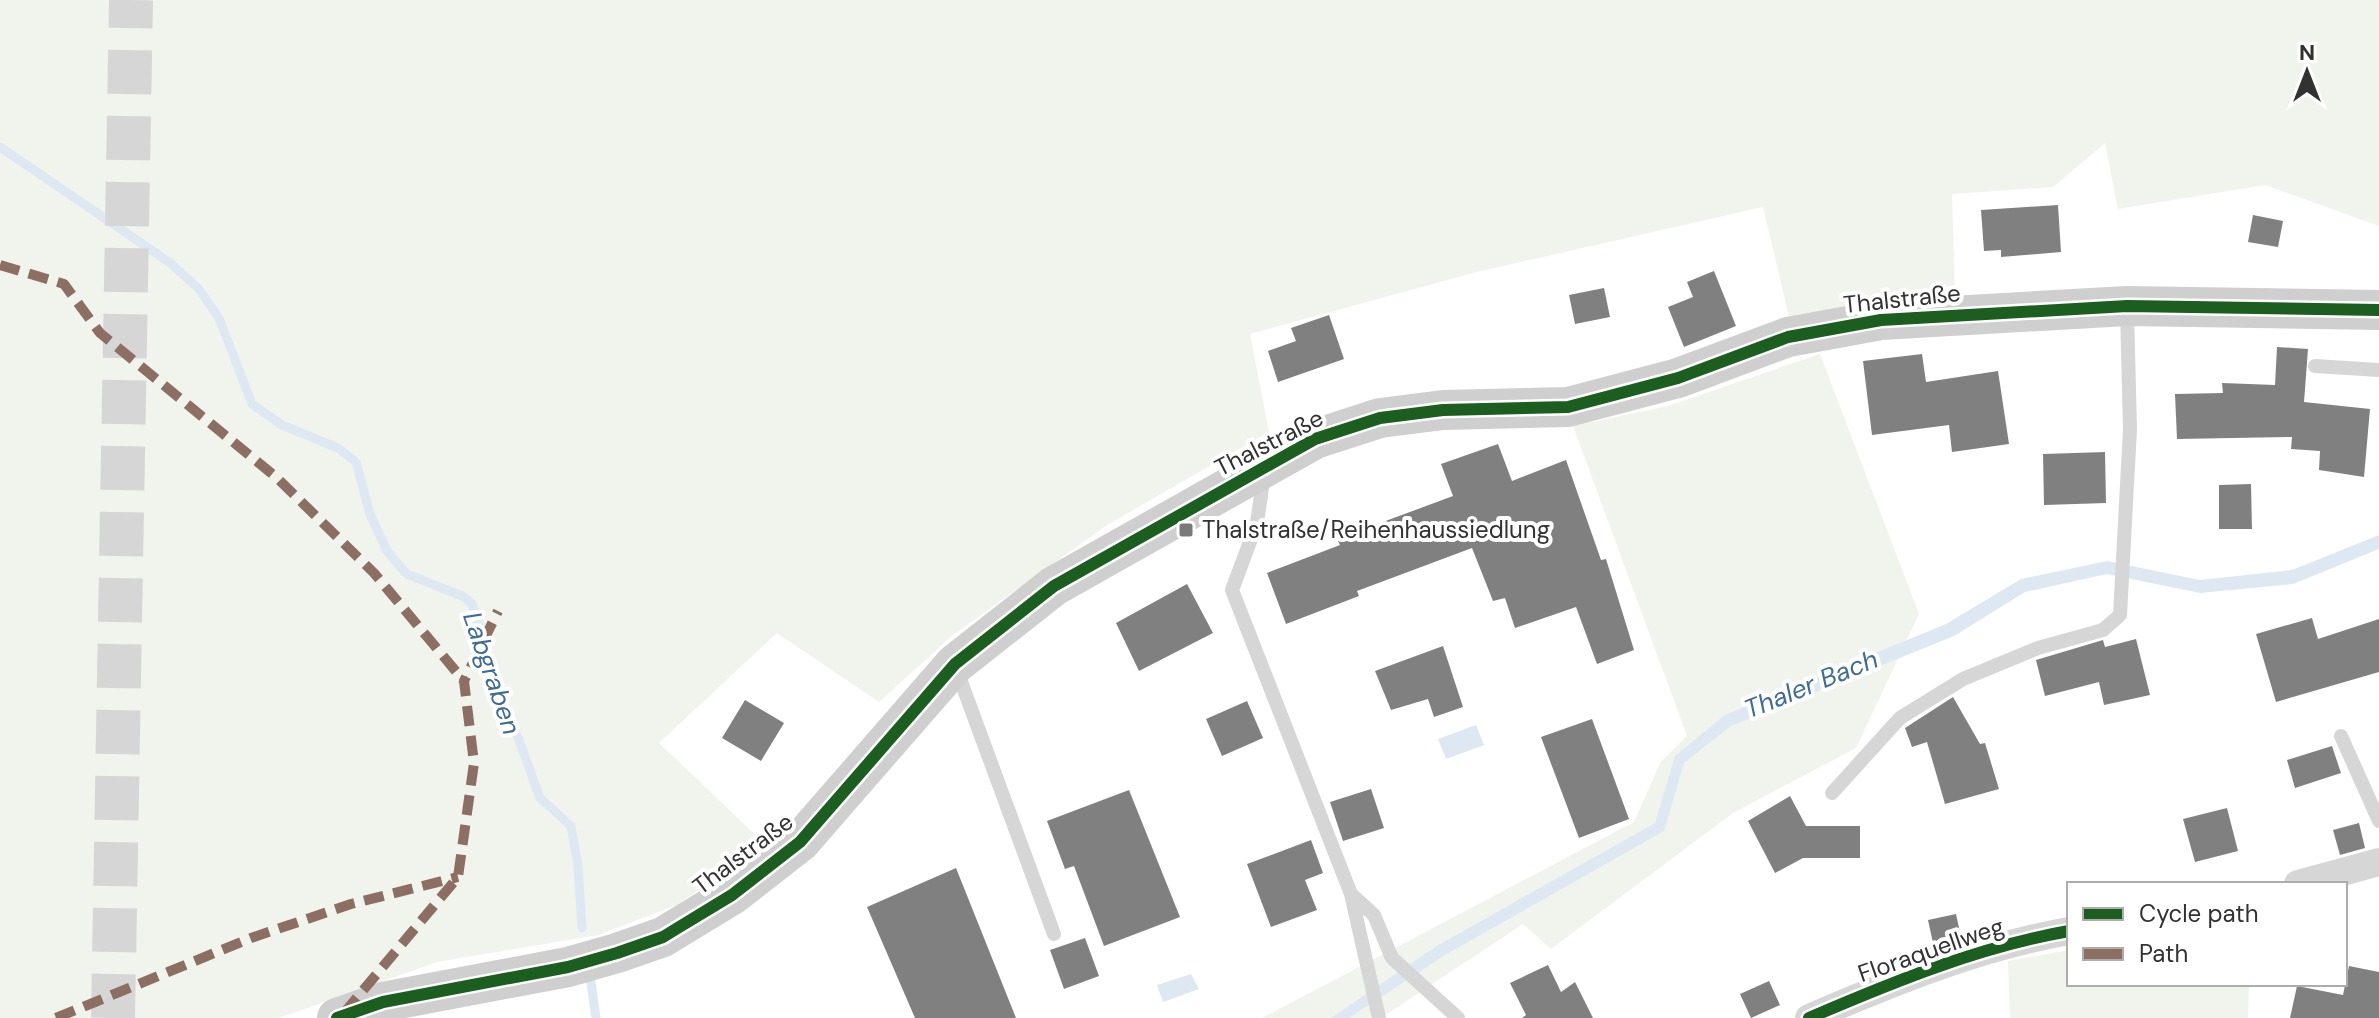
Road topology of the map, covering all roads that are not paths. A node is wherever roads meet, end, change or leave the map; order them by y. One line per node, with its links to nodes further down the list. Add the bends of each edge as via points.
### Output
1 (2127, 306): 2 (main road, Thalstraße); 5 (main road, Thalstraße, via 1881,320 1788,337 1678,378 1568,407 1443,410 1380,418 1315,439); 8 (lane, via 2130,429 2120,615 2103,630 2038,648 1963,679 1900,718)
2 (2379, 310)
3 (2315, 366): 4 (lane)
4 (2379, 370)
5 (1265, 466): 6 (main road, Thalstraße, via 1054,586); 12 (lane, Thalstraße, via 1257,523 1232,590)
6 (955, 664): 14 (lane); 18 (main road, Thalstraße, via 800,842 732,895 663,937 568,967 383,1002)
7 (2341, 736): 9 (lane)
8 (1832, 793)
9 (2379, 821)
10 (2379, 862): 11 (street)
11 (2305, 882)
12 (1351, 894): 15 (lane, Thalstraße, via 1374,915); 16 (lane, Thalstraße)
13 (2067, 931): 20 (street, Floraquellweg, via 1910,974)
14 (1054, 934)
15 (1384, 938): 16 (lane); 19 (lane, Thalstraße, via 1392,958)
16 (1361, 947): 17 (lane, Thalstraße)
17 (1378, 1016)
18 (337, 1018)
19 (1458, 1018)
20 (1809, 1018)

